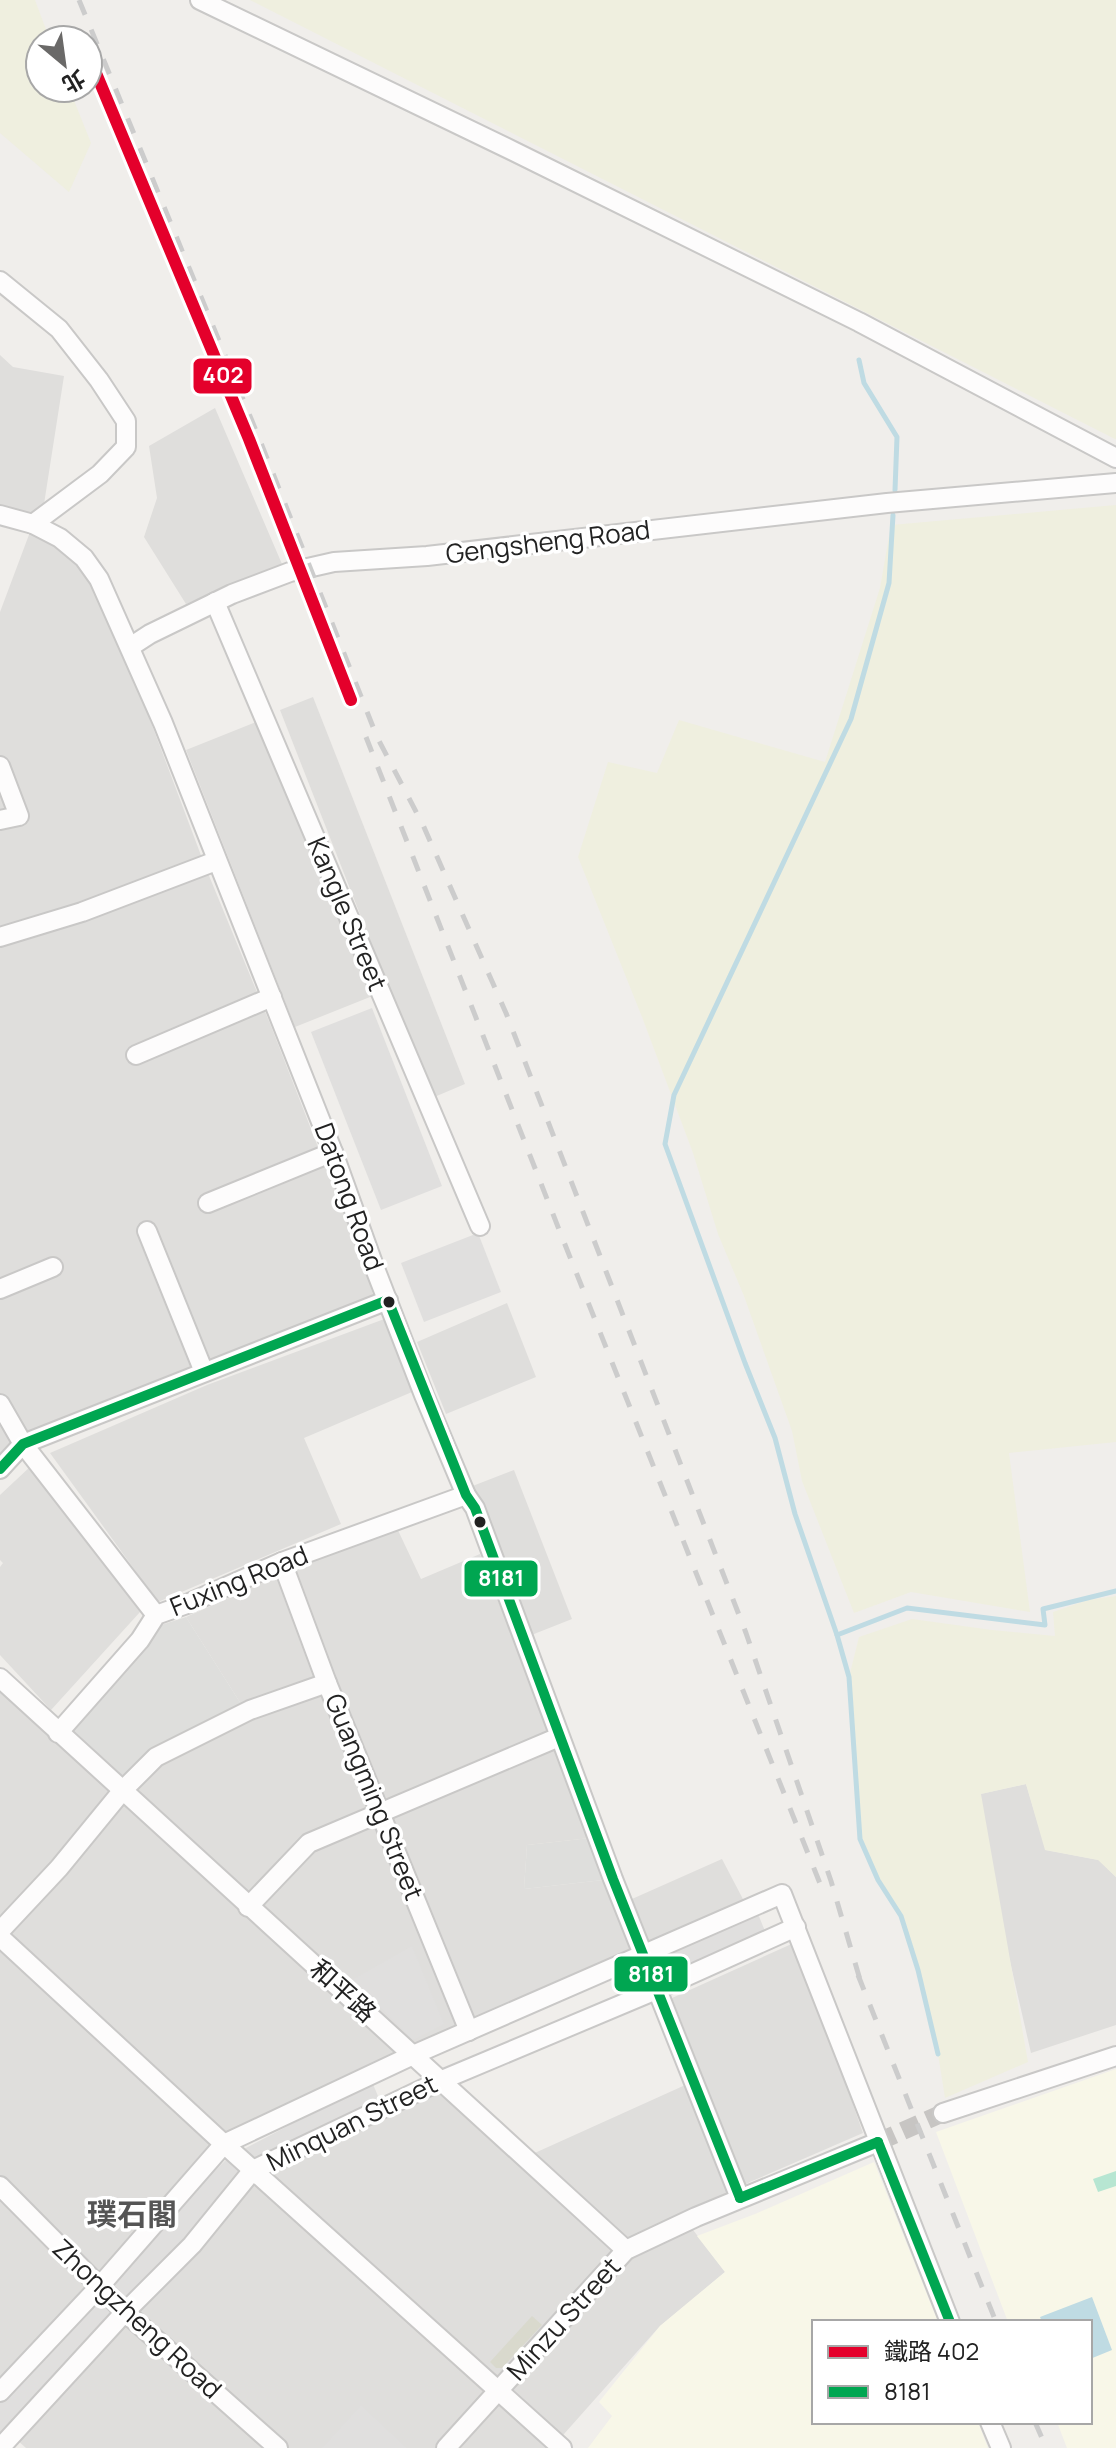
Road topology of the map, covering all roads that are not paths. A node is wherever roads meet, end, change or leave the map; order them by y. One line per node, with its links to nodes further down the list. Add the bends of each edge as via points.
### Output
1 (200, 0): 3 (street, via 859,322)
2 (0, 281): 6 (street, via 59,329 126,421 126,447 100,474)
3 (1116, 458)
4 (1116, 483): 7 (street, Gengsheng Road, via 334,562 290,572)
5 (0, 515): 6 (street, Datong Road)
6 (33, 524): 8 (street, Datong Road, via 84,558)
7 (215, 602): 8 (street, Gengsheng Road); 17 (street, Kangle Street)
8 (130, 647): 11 (street, Datong Road)
9 (3, 773): 10 (street, via 19,816)
10 (0, 820)
11 (216, 861): 12 (street); 13 (street, Datong Road)
12 (0, 937)
13 (272, 997): 14 (street); 15 (street, Datong Road)
14 (136, 1055)
15 (333, 1152): 16 (street); 21 (street, Datong Road)
16 (208, 1203)
17 (480, 1226)
18 (147, 1231): 22 (street)
19 (53, 1267): 20 (street)
20 (0, 1289)
21 (388, 1300): 22 (street); 26 (street, Datong Road)
22 (204, 1372): 24 (street)
23 (0, 1404): 24 (street)
24 (23, 1444): 25 (street); 28 (street)
25 (0, 1469)
26 (466, 1495): 27 (street, Fuxing Road); 32 (street, Datong Road)
27 (282, 1562): 28 (street, Fuxing Road); 30 (street, Guangming Street)
28 (156, 1615): 31 (street, Fuxing Road)
29 (0, 1678): 31 (street, 和平路)
30 (327, 1683): 33 (street, via 250,1710 156,1757); 34 (street, Guangming Street)
31 (58, 1733): 33 (street, 和平路)
32 (559, 1737): 34 (street); 39 (street, Datong Road)
33 (123, 1790): 35 (street, 和平路); 37 (street)
34 (380, 1813): 35 (street, via 309,1843); 41 (street, Guangming Street)
35 (248, 1907): 42 (street, 和平路)
36 (796, 1927): 39 (street, Minquan Street, via 782,1894); 40 (street, Minquan Street); 46 (street)
37 (0, 1931)
38 (0, 1937): 47 (street)
39 (643, 1957): 40 (street, Datong Road); 41 (street, Minquan Street)
40 (656, 1990): 44 (street, Minquan Street); 50 (street, Datong Road)
41 (469, 2031): 42 (street, Minquan Street)
42 (413, 2055): 44 (street, 和平路); 47 (street, Minquan Street)
43 (1116, 2056): 45 (street)
44 (442, 2080): 48 (street, Minquan Street); 51 (street, 和平路)
45 (943, 2113)
46 (878, 2142): 50 (street, Minzu Street); 54 (street)
47 (224, 2144): 48 (street); 52 (street, Minquan Street)
48 (253, 2170): 53 (street, Minquan Street, via 192,2245); 55 (street)
49 (0, 2186): 52 (street, Zhongzheng Road)
50 (740, 2198): 51 (street, Minzu Street)
51 (626, 2250): 55 (street, Minzu Street)
52 (99, 2287): 53 (street, Zhongzheng Road); 56 (street, Minquan Street)
53 (125, 2312): 58 (street, Minquan Street); 59 (street, Zhongzheng Road)
54 (949, 2320)
55 (499, 2391): 60 (street, Minzu Street); 61 (street)
56 (0, 2392)
57 (991, 2424): 62 (street)
58 (0, 2448)
59 (278, 2448)
60 (446, 2448)
61 (562, 2448)
62 (1001, 2448)

